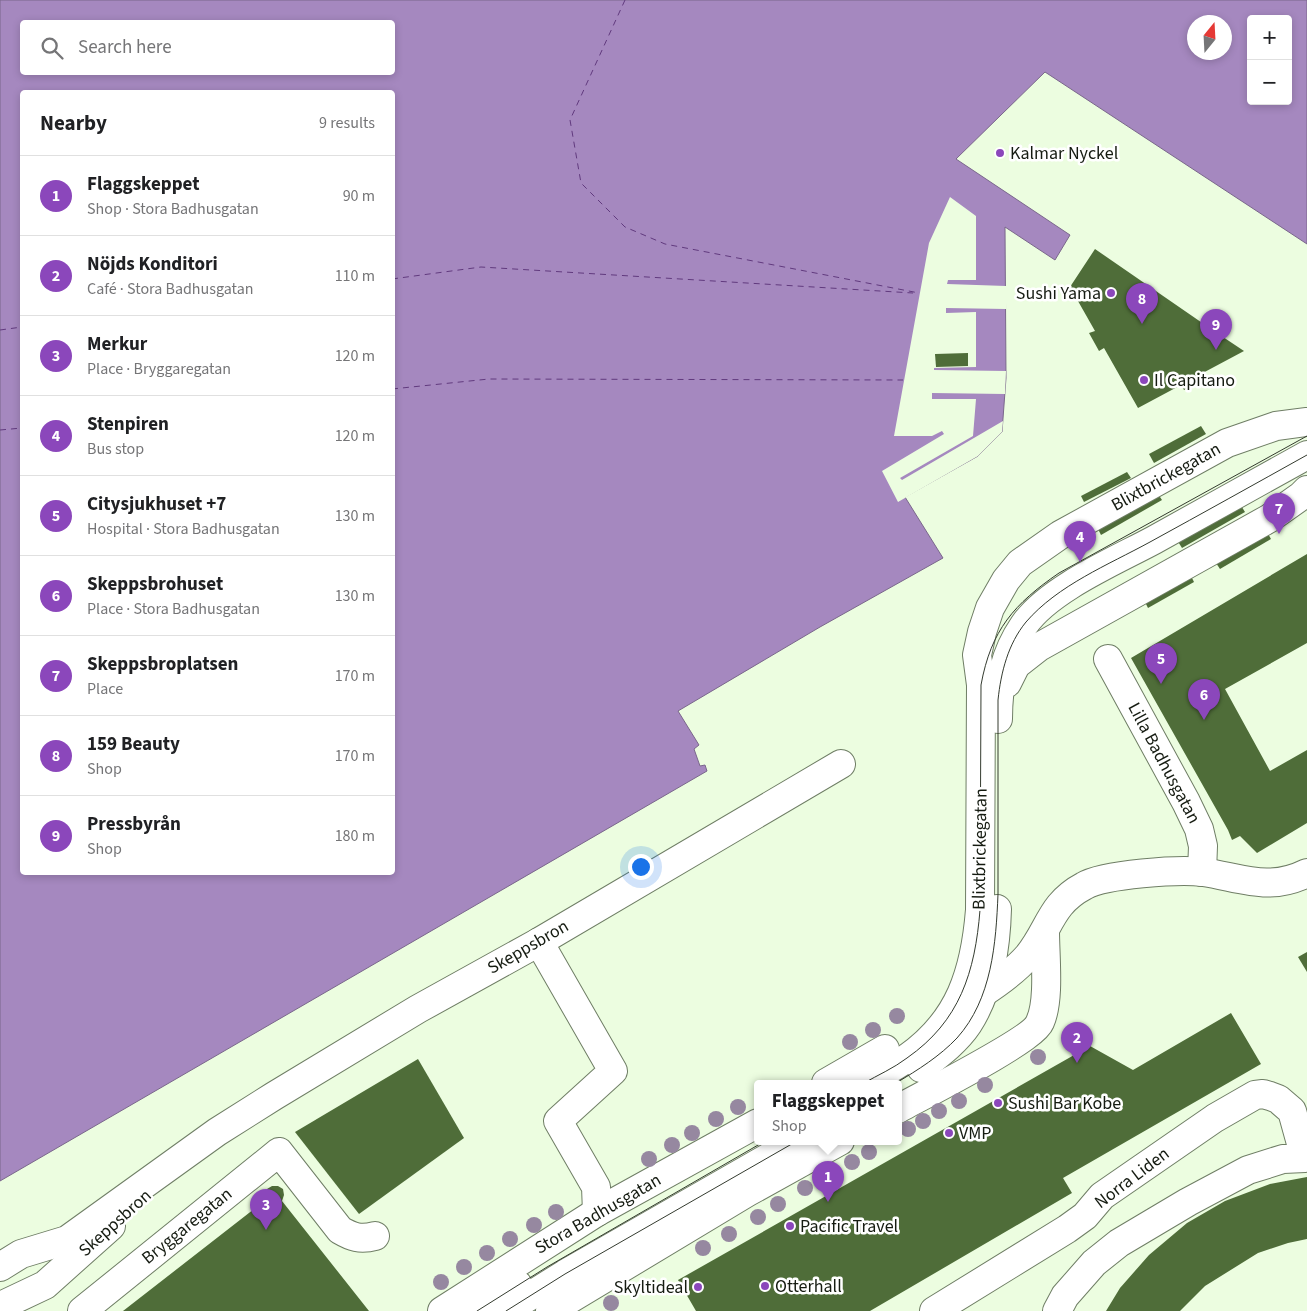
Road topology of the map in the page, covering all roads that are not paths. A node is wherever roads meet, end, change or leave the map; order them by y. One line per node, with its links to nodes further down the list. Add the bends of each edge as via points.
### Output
1 (1307, 422): 6 (street, Blixtbrickegatan, via 1276,426 1227,443 1060,535 1020,563 990,608 982,632 977,655)
2 (1307, 436): 6 (street, Blixtbrickegatan, via 1059,573 1034,591 1000,629 985,663)
3 (1307, 455): 6 (street, Blixtbrickegatan, via 1080,580 1042,605 1025,624 1006,658 1001,677)
4 (1307, 490): 6 (street, Blixtbrickegatan, via 1270,518 1039,647)
5 (1108, 659): 8 (street, Lilla Badhusgatan, via 1199,829 1203,846)
6 (989, 692): 12 (street, Blixtbrickegatan, via 997,924 992,963); 13 (street, Blixtbrickegatan, via 980,910 969,976)
7 (840, 764): 11 (street, Skeppsbron)
8 (1202, 872): 9 (street, via 1269,884); 10 (street, via 1165,871 1085,885 1064,899 1050,917)
9 (1307, 873)
10 (1045, 931): 12 (street, via 1028,956); 17 (street, via 1046,990 1036,1030)
11 (539, 942): 19 (street, Skeppsbron, via 418,1009); 24 (street, via 613,1071 558,1121 596,1187)
12 (982, 994): 13 (street); 16 (street, Blixtbrickegatan, via 968,1024 957,1037 925,1065)
13 (955, 1008): 14 (street); 15 (street, via 930,1038 907,1058)
14 (831, 1080)
15 (869, 1080)
16 (901, 1080)
17 (902, 1107)
18 (754, 1125): 24 (street, Stora Badhusgatan)
19 (217, 1132): 26 (street, Skeppsbron, via 66,1240 21,1254); 27 (street, Skeppsbron, via 45,1285)
20 (758, 1145): 30 (street)
21 (790, 1145): 31 (street)
22 (833, 1145): 32 (street)
23 (1306, 1158): 33 (street, Norra Liden, via 1292,1111 1278,1099 1255,1095 1215,1118 1102,1196 1085,1216 1067,1229); 34 (street, Norra Liden, via 1283,1159 1248,1170 1119,1242 1094,1263 1065,1296)
24 (597, 1212): 29 (street, Stora Badhusgatan)
25 (374, 1236): 28 (street, Bryggaregatan, via 353,1238 340,1230 280,1152)
26 (0, 1267)
27 (6, 1303)
28 (82, 1311)
29 (442, 1311)
30 (478, 1311)
31 (506, 1311)
32 (550, 1311)
33 (934, 1311)
34 (1057, 1311)

